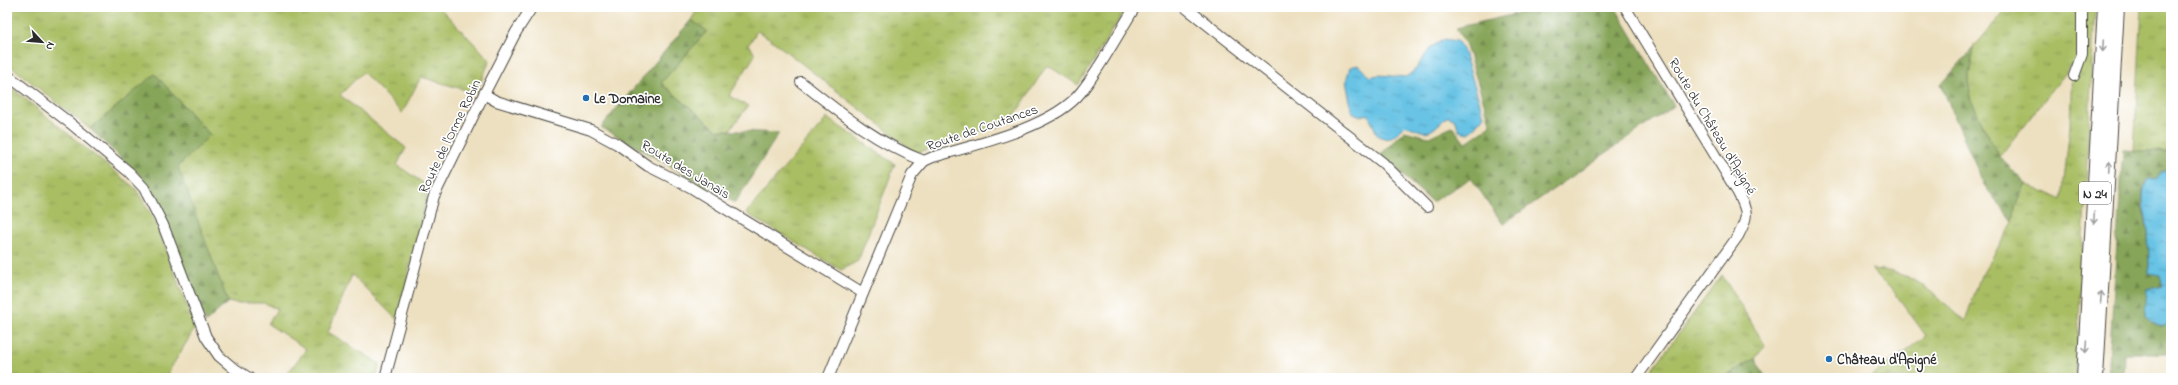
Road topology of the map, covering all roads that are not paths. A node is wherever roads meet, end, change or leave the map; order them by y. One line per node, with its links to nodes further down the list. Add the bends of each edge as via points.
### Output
1 (532, 7): 11 (street, Route de l'Orme Robin)
2 (1135, 7): 12 (street, Route de Coutances, via 1081,93 1062,110 1042,122)
3 (1185, 7): 13 (street, via 1383,163)
4 (1625, 7): 18 (street, Route du Château d'Apigné, via 1738,192 1746,210 1746,221 1738,236)
5 (2082, 7): 9 (street, via 2082,54)
6 (2105, 7): 19 (highway, N 24, one-way to 19)
7 (2117, 7): 20 (highway, N 24, one-way to 7)
8 (7, 75): 15 (street, via 76,128 129,172 144,188 163,225 206,337 219,356)
9 (2074, 76)
10 (801, 82): 12 (street, via 871,135 904,154)
11 (484, 94): 14 (street, Route des Janais, via 496,101 592,130); 16 (street, Route de l'Orme Robin, via 434,196)
12 (924, 161): 14 (street, Route de Coutances, via 904,190)
13 (1427, 207)
14 (863, 293): 17 (street, Route de Coutances)
15 (249, 378)
16 (385, 378)
17 (828, 378)
18 (1636, 378)
19 (2084, 378)
20 (2096, 378)

